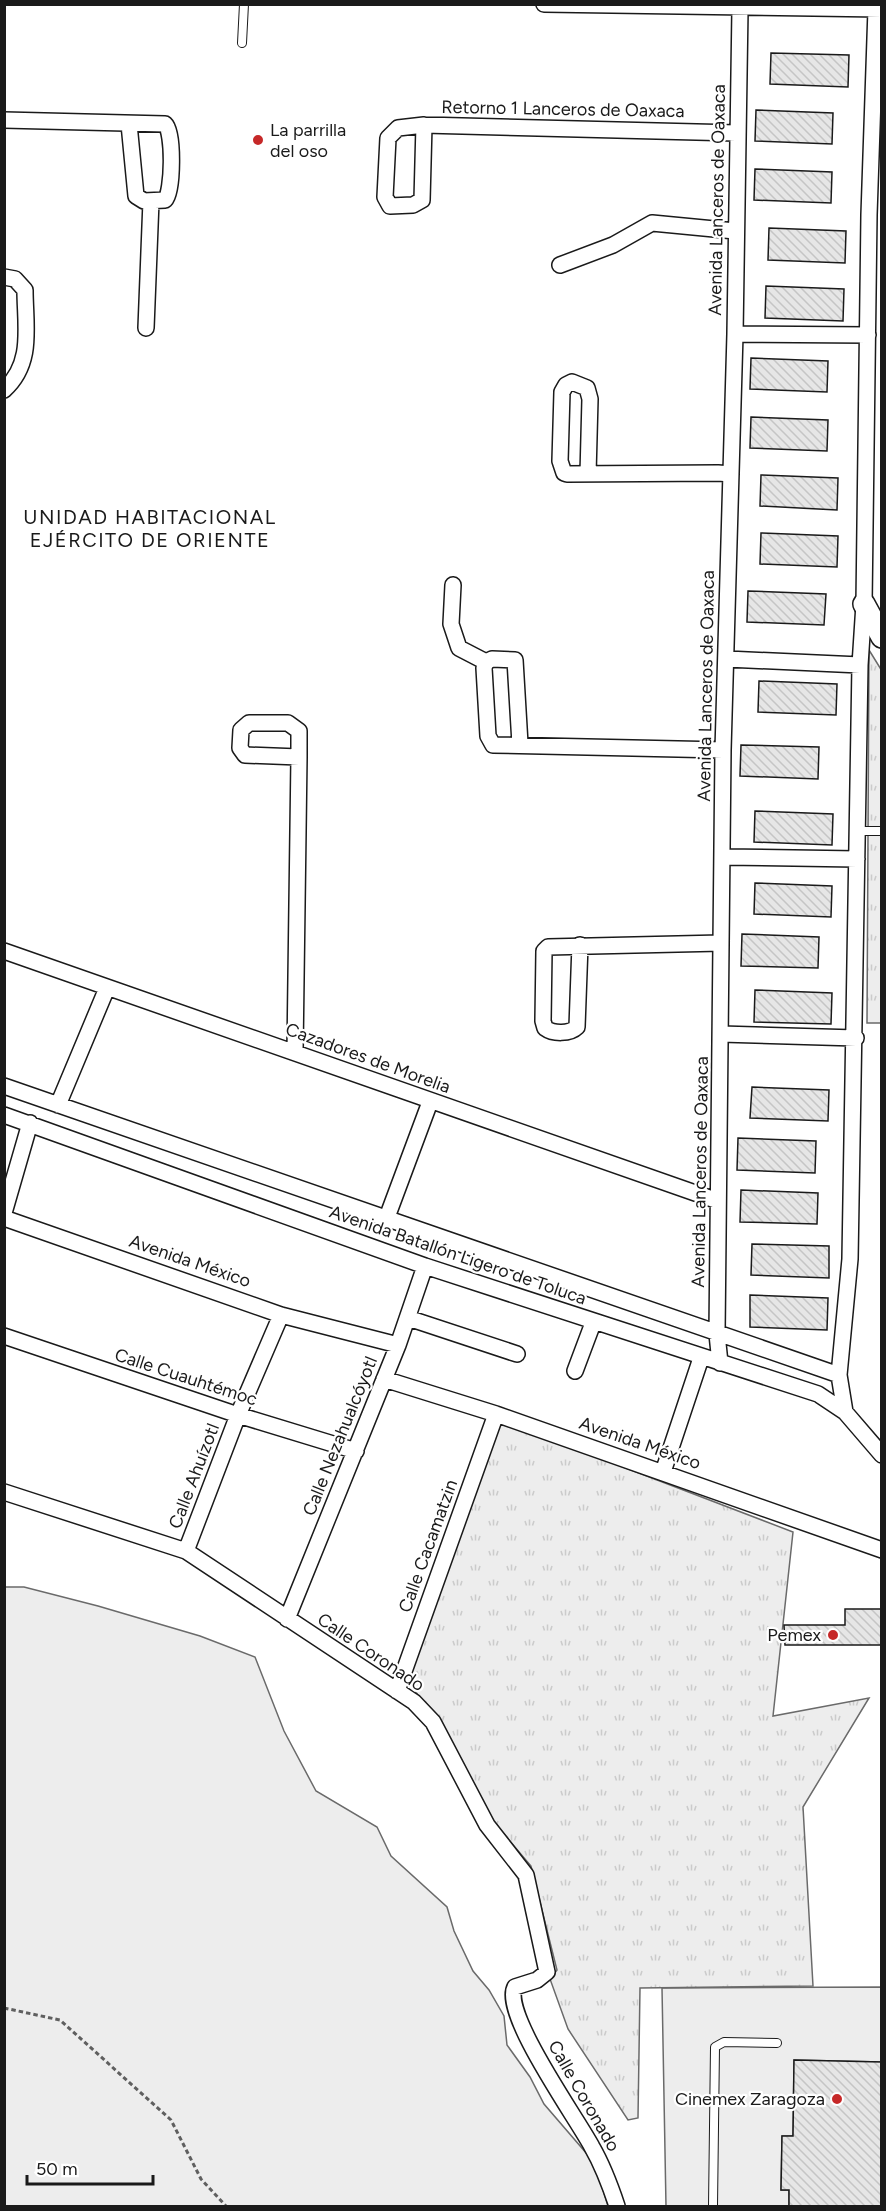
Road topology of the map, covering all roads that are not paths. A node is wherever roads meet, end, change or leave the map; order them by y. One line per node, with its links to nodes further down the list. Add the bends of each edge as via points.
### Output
1 (244, 4): 5 (lane)
2 (544, 4): 3 (street)
3 (740, 9): 4 (street); 9 (street, Avenida Lanceros de Oaxaca)
4 (879, 9): 12 (street)
5 (242, 43)
6 (4, 120): 7 (street)
7 (129, 124): 11 (street, via 135,192 140,200); 11 (street, via 160,123 169,128 169,196)
8 (424, 125): 8 (street, Retorno 1 Lanceros de Oaxaca, via 398,128 388,138 385,196 390,206 413,205 422,200); 9 (street, Retorno 1 Lanceros de Oaxaca)
9 (736, 133): 13 (street, Avenida Lanceros de Oaxaca)
10 (882, 196): 12 (street)
11 (151, 201): 16 (street)
12 (869, 215): 18 (street)
13 (735, 231): 14 (street, via 652,223 614,245); 17 (street, Avenida Lanceros de Oaxaca)
14 (560, 265)
15 (4, 277): 19 (street, via 15,279 25,290 26,356 22,368)
16 (146, 328)
17 (735, 334): 18 (street); 21 (street, Avenida Lanceros de Oaxaca)
18 (868, 335): 23 (street)
19 (4, 390)
20 (588, 474): 20 (street, via 567,474 560,466 562,392 572,382 587,388 590,399); 21 (street)
21 (731, 474): 25 (street, Avenida Lanceros de Oaxaca)
22 (453, 585): 26 (street, via 453,637 459,648)
23 (864, 604): 24 (main road); 27 (street)
24 (882, 637)
25 (727, 659): 27 (street); 29 (street, Avenida Lanceros de Oaxaca)
26 (486, 662): 28 (street, via 489,740 496,745); 28 (street, via 516,660)
27 (860, 665): 31 (street)
28 (520, 744): 29 (street)
29 (723, 750): 33 (street, Avenida Lanceros de Oaxaca)
30 (299, 757): 41 (street)
31 (858, 831): 32 (lane); 34 (street)
32 (882, 831)
33 (723, 857): 34 (street); 35 (street, Avenida Lanceros de Oaxaca)
34 (857, 859): 40 (street)
35 (721, 944): 36 (street); 39 (street, Avenida Lanceros de Oaxaca)
36 (580, 945): 36 (street, via 551,946 544,951 543,1021 550,1031 568,1032 577,1027)
37 (4, 951): 38 (street, Cazadores de Morelia)
38 (107, 988): 41 (street, Cazadores de Morelia); 44 (street)
39 (721, 1034): 40 (street); 47 (street, Avenida Lanceros de Oaxaca)
40 (856, 1038): 62 (street, via 850,1259)
41 (295, 1052): 43 (street, Cazadores de Morelia)
42 (4, 1086): 44 (street, Avenida Batallón Ligero de Toluca)
43 (430, 1102): 47 (street, Cazadores de Morelia); 50 (street)
44 (58, 1105): 50 (street, Avenida Batallón Ligero de Toluca)
45 (4, 1115): 46 (street, Avenida Batallón Ligero de Toluca)
46 (30, 1124): 48 (street); 51 (street, Avenida Batallón Ligero de Toluca)
47 (718, 1201): 55 (street, Avenida Lanceros de Oaxaca)
48 (4, 1214)
49 (4, 1218): 52 (street, Avenida México)
50 (386, 1220): 55 (street, Avenida Batallón Ligero de Toluca)
51 (424, 1266): 53 (street, Calle Nezahualcóyotl); 54 (street, Avenida Batallón Ligero de Toluca)
52 (281, 1315): 57 (street, Avenida México); 66 (street, Calle Ahuízotl)
53 (408, 1318): 57 (street, Calle Nezahualcóyotl); 58 (street)
54 (593, 1323): 59 (street, Avenida Batallón Ligero de Toluca); 61 (street)
55 (717, 1334): 60 (street, Avenida Lanceros de Oaxaca); 62 (street, Avenida Batallón Ligero de Toluca)
56 (4, 1336): 66 (street, Calle Cuauhtémoc)
57 (398, 1345): 63 (street, Calle Nezahualcóyotl)
58 (517, 1354)
59 (700, 1358): 60 (street, Avenida Batallón Ligero de Toluca); 69 (street)
60 (720, 1363): 64 (street, Avenida Batallón Ligero de Toluca, via 818,1394)
61 (575, 1371)
62 (839, 1375): 64 (street)
63 (384, 1379): 65 (street, Avenida México); 67 (street, Calle Nezahualcóyotl)
64 (845, 1412): 68 (street, Avenida Batallón Ligero de Toluca)
65 (496, 1414): 69 (street, Avenida México); 74 (street, Calle Cacamatzin)
66 (238, 1415): 67 (street, Calle Cuauhtémoc); 72 (street, Calle Ahuízotl)
67 (356, 1451): 73 (street, Calle Nezahualcóyotl)
68 (882, 1455)
69 (663, 1472): 71 (street, Avenida México)
70 (4, 1492): 72 (street, Calle Coronado)
71 (882, 1550)
72 (186, 1551): 73 (street, Calle Coronado)
73 (287, 1619): 74 (street, Calle Coronado)
74 (397, 1691): 76 (street, Calle Coronado, via 433,1722 487,1825 526,1875 547,1972 515,1987 512,1997 536,2055 591,2145)
75 (777, 2043): 77 (lane, via 724,2042 715,2047)
76 (617, 2206)
77 (713, 2206)

